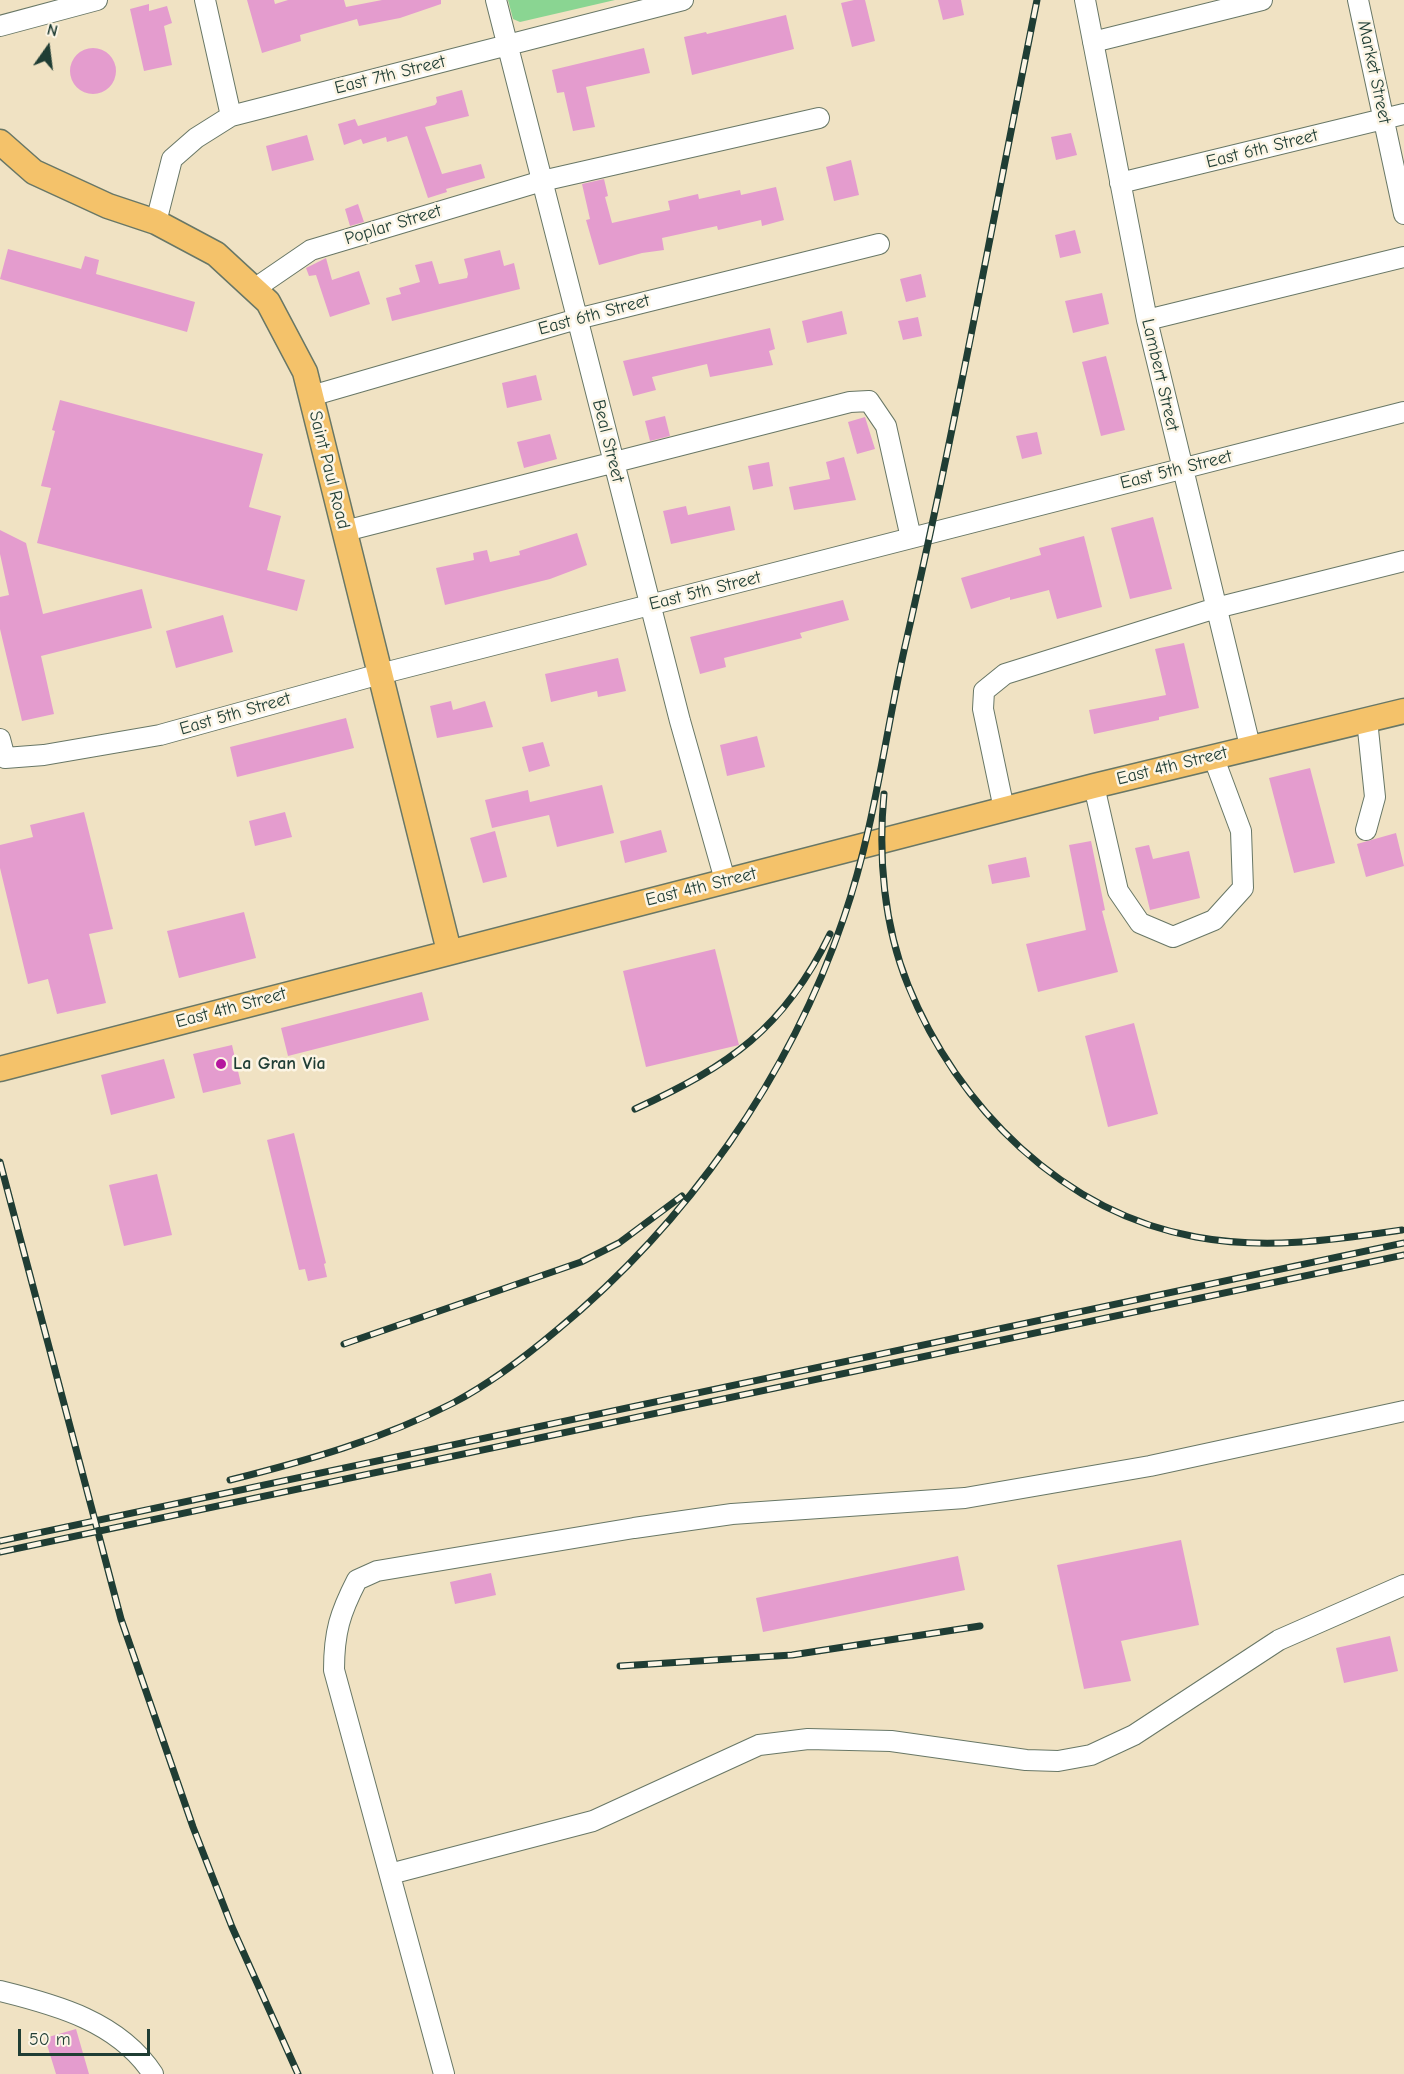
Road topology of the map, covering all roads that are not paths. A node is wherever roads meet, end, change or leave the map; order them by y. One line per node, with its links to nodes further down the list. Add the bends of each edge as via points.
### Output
1 (97, 0): 8 (street)
2 (205, 0): 12 (street)
3 (496, 0): 10 (street, Beal Street)
4 (683, 0): 10 (street, East 7th Street)
5 (1085, 0): 9 (street, Lambert Street)
6 (1262, 0): 9 (street)
7 (1358, 0): 14 (street, Market Street)
8 (0, 26)
9 (1093, 42): 17 (street, Lambert Street)
10 (507, 45): 12 (street, East 7th Street); 16 (street, Beal Street)
11 (1404, 114): 14 (street, East 6th Street)
12 (231, 116): 19 (street, East 7th Street, via 172,159)
13 (819, 118): 16 (street, Poplar Street)
14 (1384, 119): 17 (street, East 6th Street); 18 (street, Market Street)
15 (2, 146): 19 (main road, Saint Paul Road, via 34,172 108,206)
16 (542, 181): 22 (street, Poplar Street, via 310,250); 23 (street, Beal Street)
17 (1120, 183): 24 (street, Lambert Street)
18 (1404, 214)
19 (156, 222): 22 (main road, Saint Paul Road, via 216,254)
20 (879, 244): 23 (street, East 6th Street)
21 (1404, 257): 24 (street)
22 (254, 289): 25 (main road, Saint Paul Road, via 268,302 305,372)
23 (577, 319): 25 (street, East 6th Street); 27 (street, Beal Street)
24 (1147, 320): 28 (street, Lambert Street)
25 (311, 396): 29 (main road, Saint Paul Road)
26 (1404, 412): 28 (street, East 5th Street)
27 (614, 462): 29 (street); 30 (street, via 850,402 869,401 886,426); 32 (street, Beal Street)
28 (1182, 469): 30 (street, East 5th Street); 33 (street, Lambert Street)
29 (345, 531): 34 (main road, Saint Paul Road)
30 (910, 538): 32 (street, East 5th Street)
31 (1404, 561): 33 (street)
32 (650, 605): 34 (street, East 5th Street); 43 (street, Beal Street)
33 (1216, 608): 38 (street, Lambert Street); 41 (street, via 1005,674 984,691 983,709)
34 (380, 674): 37 (street, East 5th Street, via 160,735 44,755 5,758); 44 (main road, Saint Paul Road)
35 (1404, 711): 36 (main road, East 4th Street)
36 (1367, 720): 38 (main road, East 4th Street); 42 (street, via 1375,797)
37 (0, 739)
38 (1250, 746): 39 (main road, East 4th Street)
39 (1213, 756): 40 (main road, East 4th Street); 40 (street, via 1241,831 1243,888 1214,920 1173,937 1140,922 1118,891)
40 (1094, 786): 41 (main road, East 4th Street)
41 (1004, 809): 43 (main road, East 4th Street)
42 (1366, 830)
43 (725, 880): 44 (main road, East 4th Street)
44 (449, 951): 45 (main road, East 4th Street)
45 (0, 1069)
46 (1404, 1411): 48 (street, via 1150,1466 965,1498 732,1514 377,1571 357,1580 339,1618 334,1670)
47 (1404, 1585): 48 (street, via 1280,1640 1134,1736 1091,1755 1058,1761 1026,1760 891,1741 808,1739 759,1745 593,1821)
48 (390, 1875): 51 (street)
49 (0, 1991): 50 (street, via 87,2017 147,2064)
50 (153, 2074)
51 (444, 2074)

